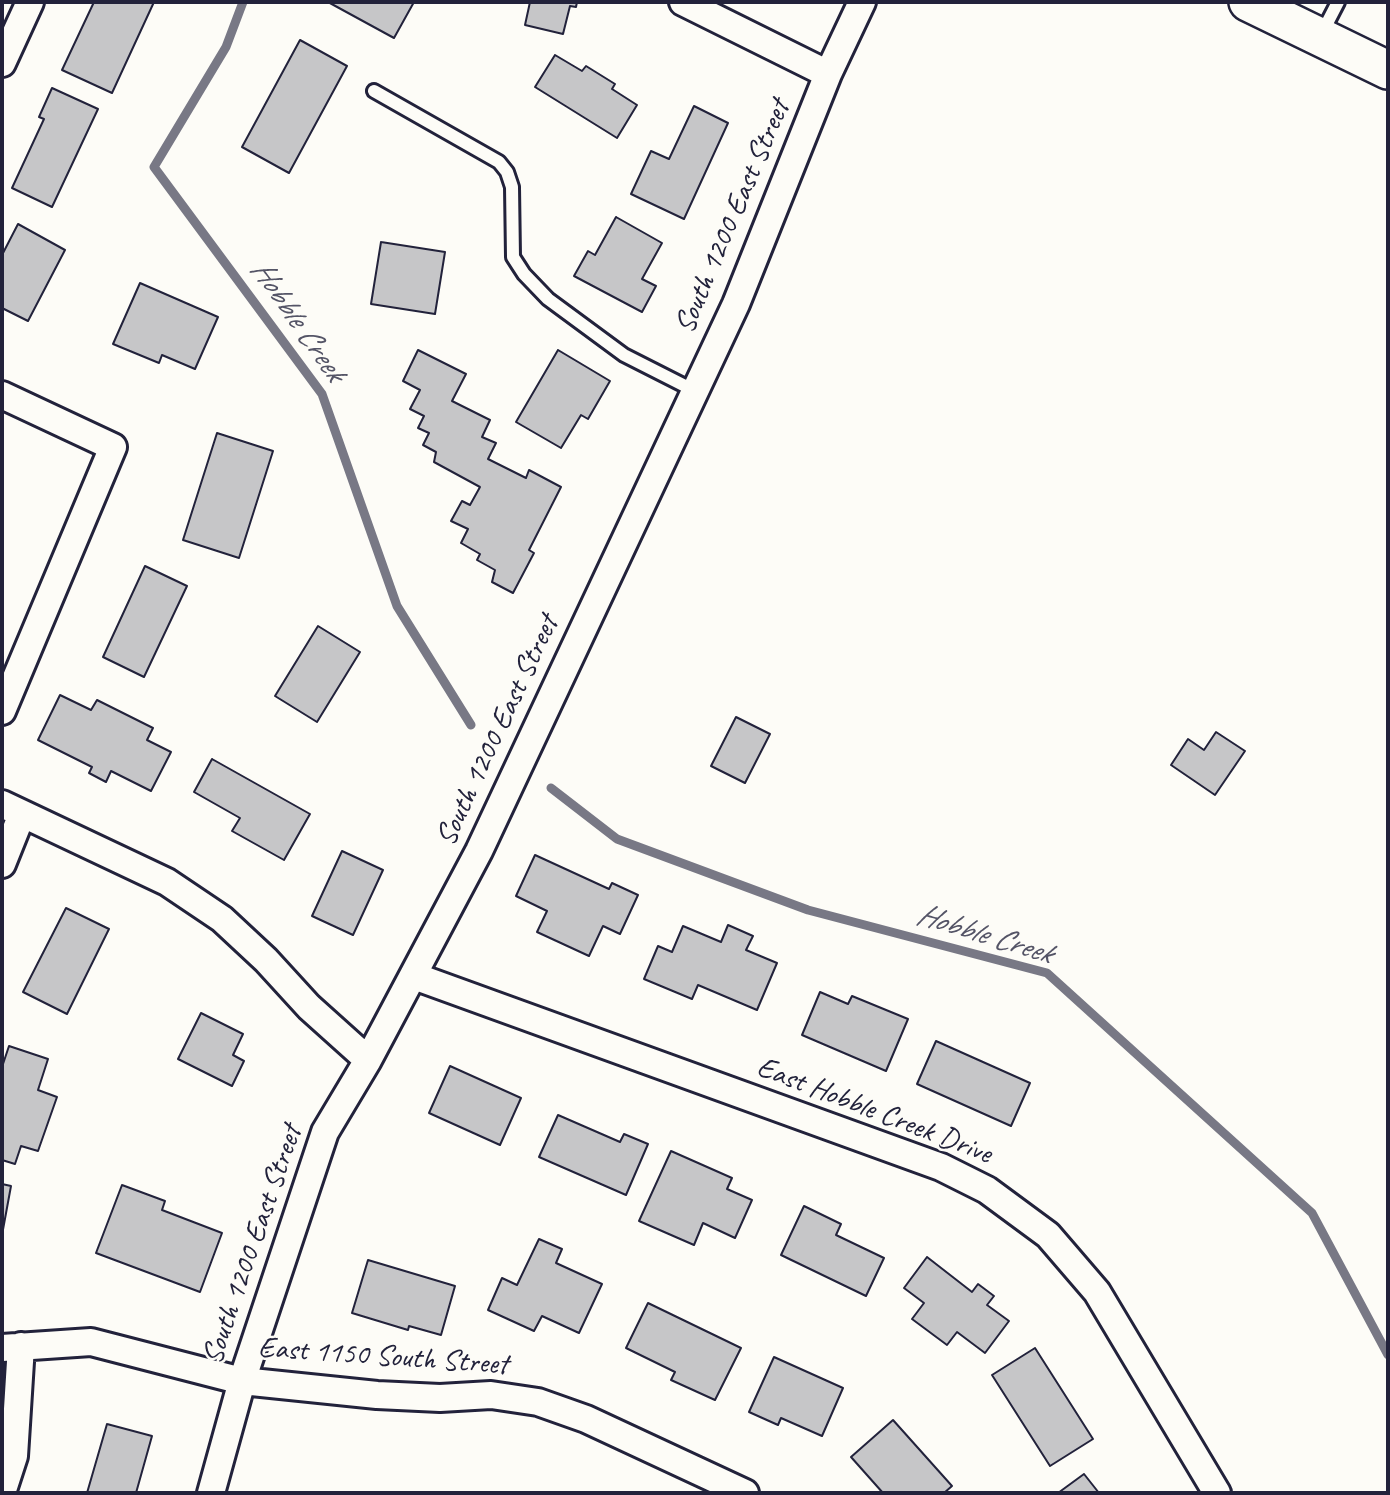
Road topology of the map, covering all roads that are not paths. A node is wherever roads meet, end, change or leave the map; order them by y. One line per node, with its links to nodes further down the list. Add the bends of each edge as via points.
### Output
1 (30, 2): 7 (street)
2 (683, 2): 9 (street)
3 (862, 2): 9 (street, South 1200 East Street)
4 (1338, 2): 6 (lane)
5 (1261, 4): 6 (street)
6 (1320, 37): 8 (street)
7 (2, 64)
8 (1388, 70)
9 (828, 74): 11 (street, South 1200 East Street, via 736,303)
10 (374, 91): 11 (lane, via 499,162 512,187 513,257 524,274 548,299 624,355)
11 (695, 391): 16 (street, South 1200 East Street, via 479,851)
12 (6, 398): 13 (street, via 113,447)
13 (2, 711)
14 (12, 809): 15 (street); 17 (street, via 167,883 222,919)
15 (2, 864)
16 (414, 976): 17 (street, South 1200 East Street); 23 (street, East Hobble Creek Drive, via 941,1167 987,1189 1048,1235 1097,1292)
17 (368, 1060): 19 (street, South 1200 East Street, via 325,1132)
18 (11, 1347): 19 (street, East 1150 South Street, via 91,1342); 20 (street, via 14,1456)
19 (242, 1381): 21 (street, South 1200 East Street); 22 (street, East 1150 South Street, via 377,1395 491,1395 538,1402 586,1419)
20 (2, 1493)
21 (211, 1493)
22 (745, 1493)
23 (1217, 1493)

